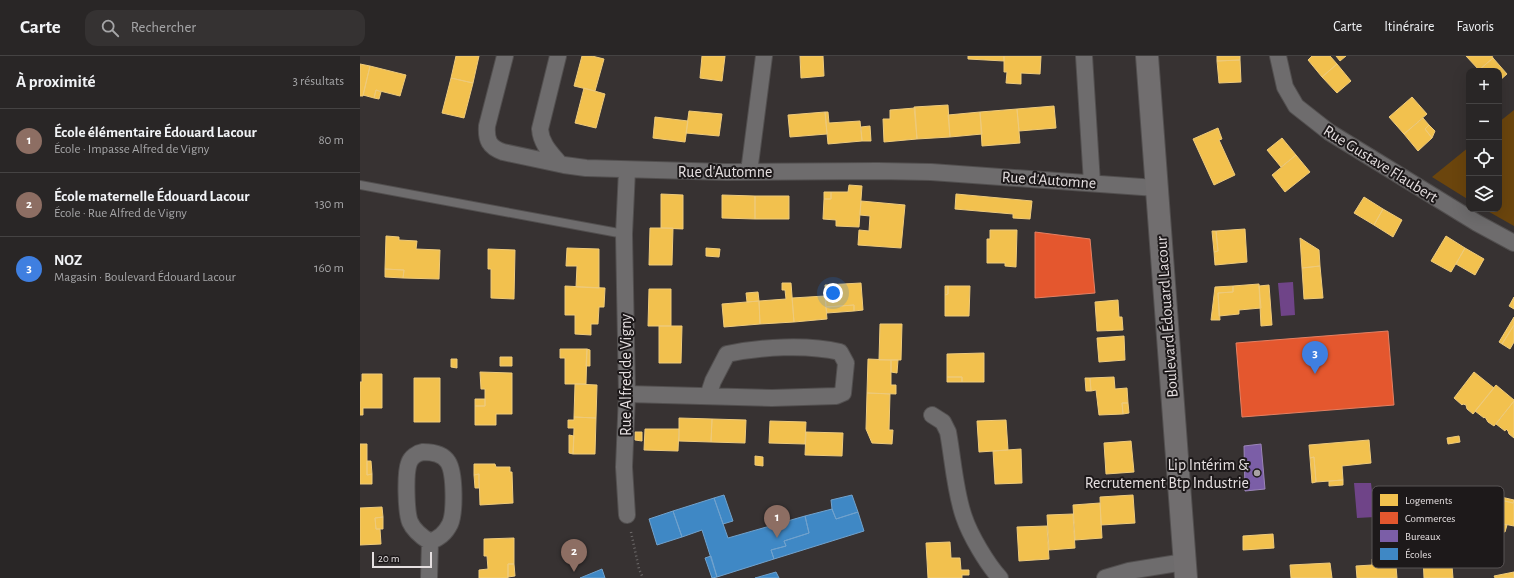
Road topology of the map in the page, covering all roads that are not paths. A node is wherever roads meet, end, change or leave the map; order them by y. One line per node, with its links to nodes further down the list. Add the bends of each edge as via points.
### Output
1 (505, 56): 7 (street, Rue d'Automne, via 486,137 495,149 503,152)
2 (558, 56): 7 (street, via 540,129 545,146)
3 (764, 56): 9 (street)
4 (1084, 56): 10 (street)
5 (1146, 56): 12 (main road, Boulevard Édouard Lacour)
6 (1278, 56): 14 (street, Rue Gustave Flaubert, via 1285,87 1296,106 1334,135)
7 (560, 164): 8 (street, Rue d'Automne)
8 (627, 170): 9 (street, Rue d'Automne); 13 (street)
9 (749, 172): 10 (street, Rue d'Automne, via 931,172)
10 (1092, 183): 12 (street, Rue d'Automne)
11 (360, 185): 13 (lane)
12 (1156, 188): 20 (main road, Boulevard Édouard Lacour)
13 (624, 234): 15 (street, Rue Alfred de Vigny)
14 (1514, 243)
15 (627, 394): 16 (street); 18 (street, Rue Alfred de Vigny, via 624,467)
16 (708, 396): 16 (street, via 836,396 843,393 846,362 840,352 822,347 753,349 727,354)
17 (932, 415): 22 (street, via 943,422 948,432 964,519 985,559)
18 (627, 515)
19 (430, 542): 19 (street, via 442,536 450,523 454,486 448,462 438,454 423,452 418,453 408,464 407,500 410,522 419,534); 21 (street)
20 (1185, 570): 23 (street, via 1129,571)
21 (429, 578)
22 (1000, 578)
23 (1104, 578)

